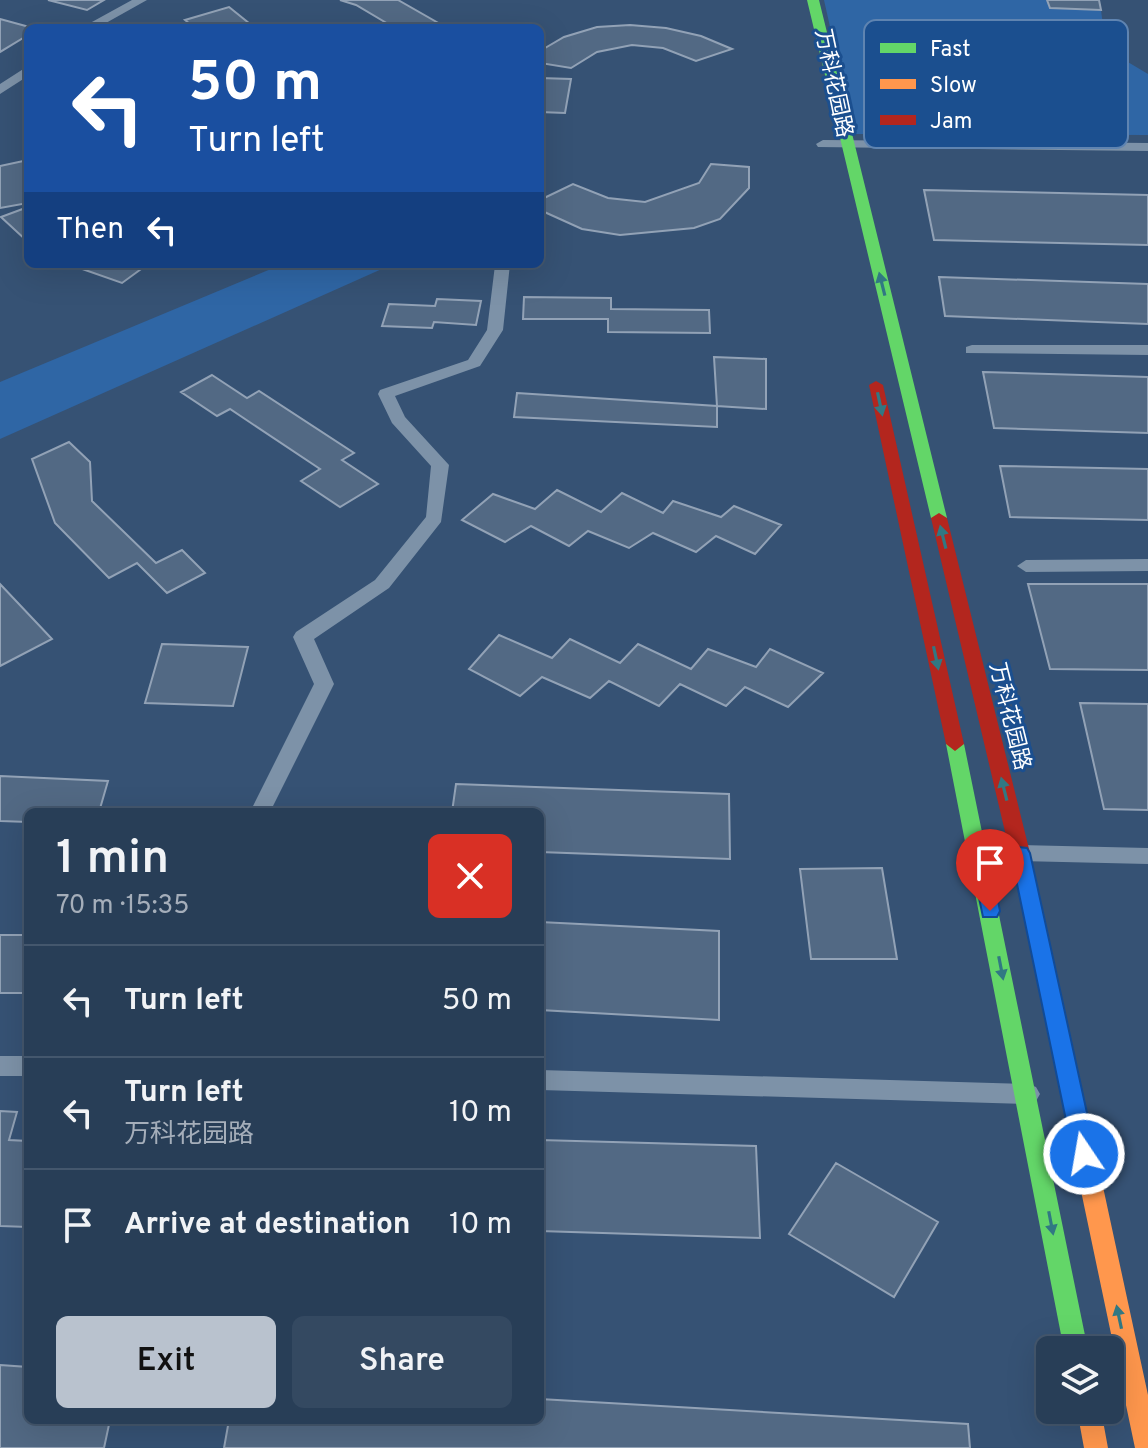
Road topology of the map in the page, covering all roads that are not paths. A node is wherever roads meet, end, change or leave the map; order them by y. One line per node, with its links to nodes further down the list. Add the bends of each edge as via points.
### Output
1 (141, 0): 3 (lane)
2 (813, 0): 7 (street, 万科花园路)
3 (95, 24)
4 (24, 73): 5 (lane)
5 (0, 90)
6 (823, 144): 7 (lane)
7 (848, 144): 8 (lane); 19 (street, 万科花园路, one-way to 7)
8 (864, 144)
9 (1128, 147): 10 (lane)
10 (1148, 147)
11 (503, 268): 17 (lane, via 495,330 474,363 386,394 398,419 440,465 435,518 382,584 303,637 324,684)
12 (972, 350): 13 (lane)
13 (1148, 350)
14 (874, 374): 18 (street, one-way to 18)
15 (1148, 565): 16 (lane)
16 (1026, 566)
17 (262, 808)
18 (979, 850): 19 (lane); 24 (street, one-way to 24)
19 (1020, 853): 20 (lane); 25 (street, 万科花园路)
20 (1148, 856)
21 (0, 1066): 22 (lane)
22 (24, 1066)
23 (544, 1080): 24 (lane)
24 (1025, 1094): 25 (lane); 26 (street, one-way to 26)
25 (1072, 1095): 29 (street, 万科花园路, one-way to 25)
26 (1073, 1336)
27 (1092, 1424): 28 (street)
28 (1096, 1448)
29 (1147, 1448)

